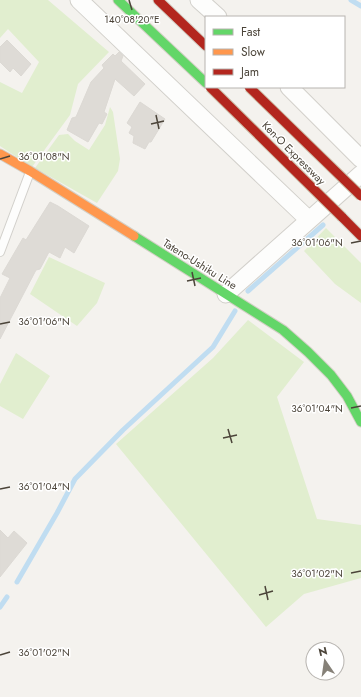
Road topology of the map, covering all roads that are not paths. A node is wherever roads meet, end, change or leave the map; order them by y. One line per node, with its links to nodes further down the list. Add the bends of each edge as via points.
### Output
1 (79, 0): 16 (street)
2 (118, 0): 7 (main road)
3 (158, 0): 6 (main road)
4 (199, 0): 5 (street)
5 (217, 16)
6 (205, 45)
7 (205, 82)
8 (211, 88): 17 (main road, Ken-O Expressway, bridge)
9 (250, 88): 15 (main road, Ken-O Expressway, bridge)
10 (290, 88): 12 (street)
11 (0, 154): 13 (main road, Tateno-Ushiku Line)
12 (361, 159)
13 (30, 172): 18 (lane); 19 (main road, Tateno-Ushiku Line)
14 (361, 174): 16 (street)
15 (361, 196)
16 (309, 220): 19 (street)
17 (361, 236)
18 (0, 252)
19 (226, 294): 20 (main road, Tateno-Ushiku Line, via 283,330 303,347 326,369 345,393)
20 (361, 422)

